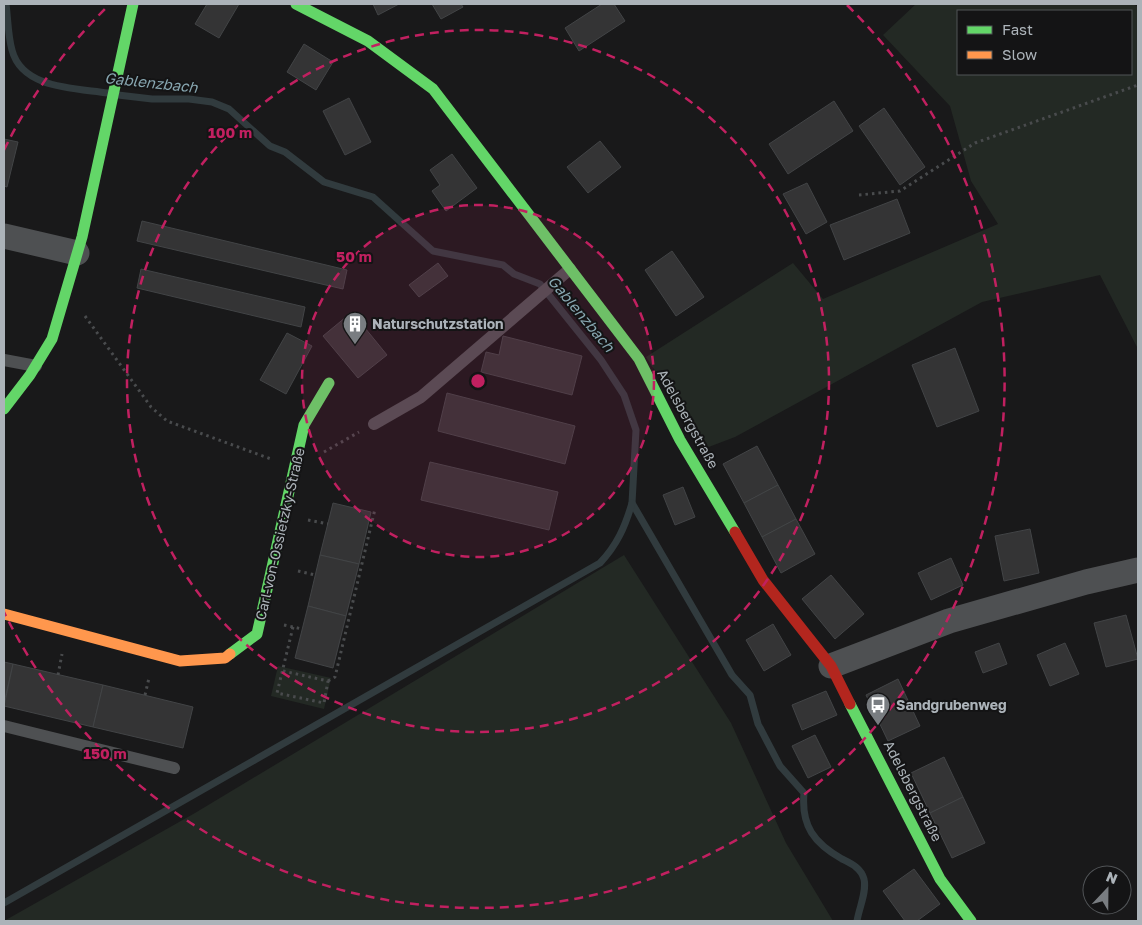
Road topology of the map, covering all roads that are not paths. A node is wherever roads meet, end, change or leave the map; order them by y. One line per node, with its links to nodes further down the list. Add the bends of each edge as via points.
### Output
1 (133, 4): 4 (street)
2 (296, 4): 5 (street, Adelsbergstraße, via 367,39 401,61 433,89)
3 (4, 236): 4 (street)
4 (77, 253): 7 (street, via 52,339)
5 (570, 269): 10 (lane, via 421,396); 13 (street, Adelsbergstraße, via 639,359 680,440 763,580)
6 (4, 360): 7 (lane)
7 (36, 366): 9 (street)
8 (329, 383): 12 (street, Carl-von-Ossietzky-Straße, via 304,425 257,634 225,658 180,662)
9 (4, 410)
10 (374, 424)
11 (1138, 570): 13 (street, via 949,621)
12 (4, 614)
13 (831, 666): 16 (street, Adelsbergstraße, via 940,878)
14 (4, 726): 15 (lane)
15 (174, 768)
16 (971, 921)

